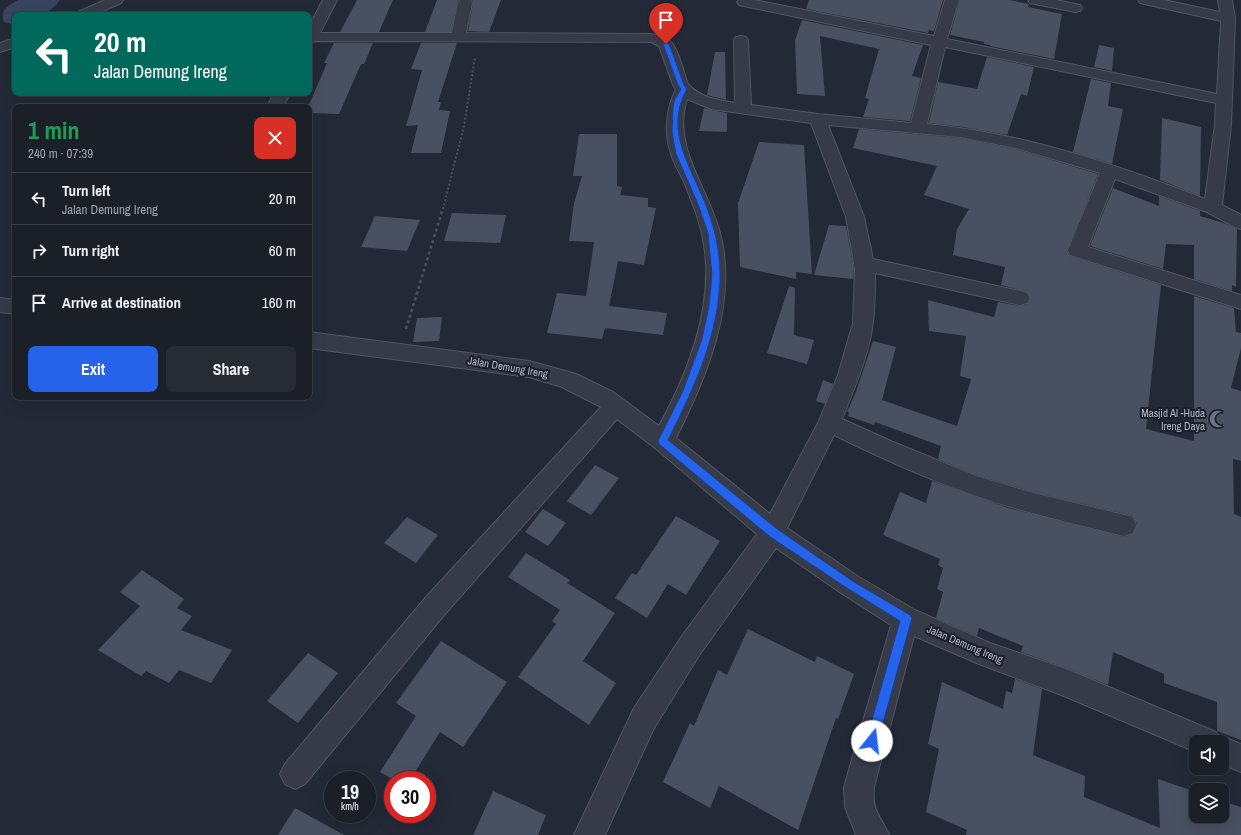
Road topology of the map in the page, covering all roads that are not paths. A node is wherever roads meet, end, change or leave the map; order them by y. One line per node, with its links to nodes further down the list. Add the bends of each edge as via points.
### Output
1 (116, 0): 10 (street)
2 (330, 0): 12 (street)
3 (952, 0): 16 (street)
4 (1035, 0): 9 (street)
5 (1145, 0): 11 (street)
6 (744, 2): 16 (street)
7 (1231, 2): 11 (street)
8 (465, 3): 13 (street)
9 (1075, 8)
10 (90, 12)
11 (1228, 18): 20 (street)
12 (312, 35)
13 (458, 38): 14 (street); 19 (street, via 656,39 666,44)
14 (312, 39)
15 (741, 40): 21 (street)
16 (938, 42): 20 (street); 23 (street)
17 (12, 43): 18 (street)
18 (0, 48)
19 (684, 89): 21 (street, via 711,104); 35 (street, via 676,108 679,154 712,233 716,274 706,339 688,391)
20 (1223, 100): 25 (street)
21 (743, 109): 22 (street)
22 (818, 119): 23 (street); 27 (street, via 855,217)
23 (918, 127): 24 (street, via 1018,143)
24 (1110, 171): 25 (street); 29 (street, via 1077,250)
25 (1213, 208): 26 (street)
26 (1241, 223)
27 (864, 264): 28 (street); 34 (street, via 865,301 858,345 849,375)
28 (1020, 298)
29 (1241, 302)
30 (0, 305): 31 (street)
31 (12, 306)
32 (312, 340): 33 (street, Jalan Demung Ireng, via 529,369 587,388)
33 (616, 406): 35 (street, Jalan Demung Ireng); 42 (street, via 436,605)
34 (829, 423): 36 (street, via 973,485 1033,503); 37 (street)
35 (662, 441): 37 (street, Jalan Demung Ireng)
36 (1124, 525)
37 (773, 532): 38 (street, Jalan Demung Ireng, via 850,585); 43 (street, via 692,645 644,718)
38 (906, 618): 39 (street, Jalan Demung Ireng, via 988,655 1066,683); 44 (street, via 859,787 859,808 865,823)
39 (1189, 735)
40 (1229, 753): 41 (street)
41 (1241, 758)
42 (295, 774)
43 (589, 835)
44 (874, 835)

